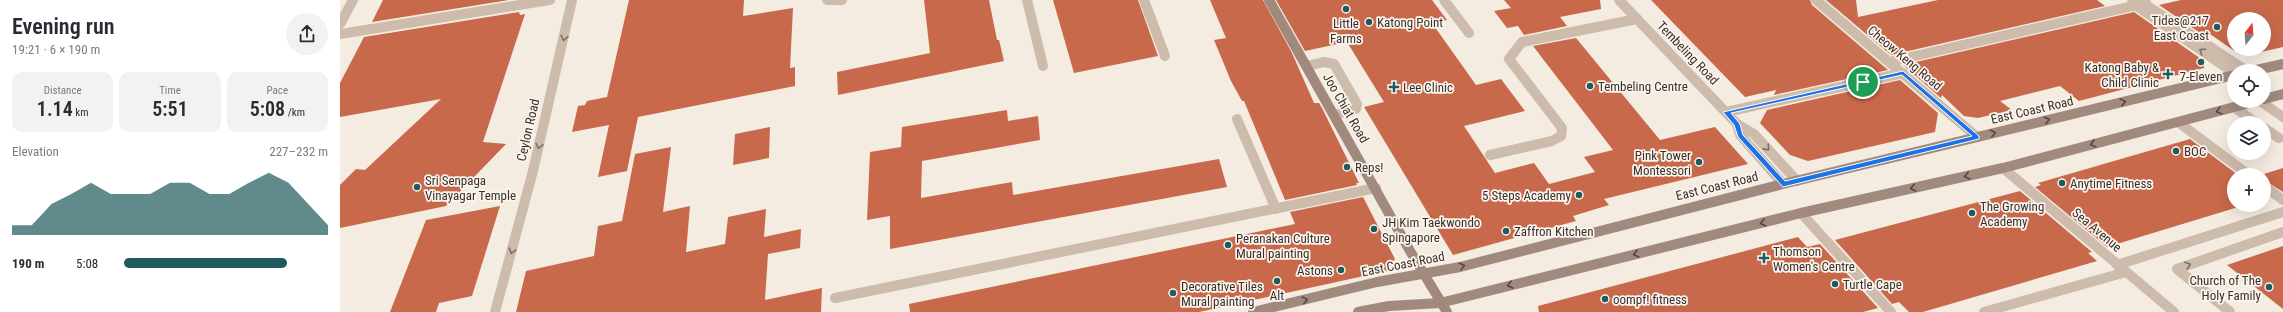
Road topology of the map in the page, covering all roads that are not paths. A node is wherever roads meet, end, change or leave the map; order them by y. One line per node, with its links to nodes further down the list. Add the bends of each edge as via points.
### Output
1 (353, 0): 14 (street)
2 (550, 0): 16 (street)
3 (572, 0): 58 (street, Ceylon Road, one-way to 58, via 533,172)
4 (827, 0): 5 (street)
5 (842, 0)
6 (1027, 0): 21 (street)
7 (1144, 0): 17 (street)
8 (1270, 0): 22 (main road, Joo Chiat Road)
9 (1444, 0): 15 (street)
10 (1619, 0): 13 (street, Tembeling Road)
11 (1816, 0): 18 (street, Cheow Keng Road)
12 (2137, 2): 18 (street); 19 (street); 24 (street, one-way to 12)
13 (1637, 19): 32 (street, Tembeling Road); 42 (street, via 1522,42 1509,59 1562,128 1561,136 1552,141)
14 (340, 24)
15 (1469, 33)
16 (340, 34)
17 (1164, 56)
18 (1889, 62): 25 (street, Cheow Keng Road)
19 (2236, 64)
20 (2283, 64): 23 (main road)
21 (1043, 66)
22 (1306, 66): 33 (main road, Joo Chiat Road); 33 (street, via 1324,62 1334,64 1357,104 1356,110)
23 (2271, 67)
24 (2227, 69)
25 (1903, 73): 32 (street); 40 (street, Cheow Keng Road)
26 (2227, 76): 40 (main road, East Coast Road, one-way to 26)
27 (2283, 94): 28 (main road)
28 (2271, 97)
29 (2230, 108): 37 (main road, one-way to 37)
30 (2235, 108): 34 (street)
31 (2270, 108): 35 (street)
32 (1726, 112): 38 (street, Tembeling Road)
33 (1334, 115): 47 (main road, Joo Chiat Road)
34 (2246, 116)
35 (2283, 117)
36 (1237, 119): 50 (street)
37 (2178, 122): 43 (main road, one-way to 43); 44 (street)
38 (1737, 124): 45 (street, Tembeling Road, one-way to 45, via 1754,134); 46 (street, Tembeling Road, via 1740,135)
39 (2271, 133): 41 (street)
40 (1977, 137): 45 (main road, East Coast Road)
41 (2279, 138)
42 (1490, 155)
43 (2003, 168): 52 (main road, one-way to 52); 54 (street, Sea Avenue)
44 (2239, 168)
45 (1797, 181): 46 (main road, East Coast Road)
46 (1783, 184): 55 (main road, East Coast Road, one-way to 46)
47 (1376, 188): 50 (street); 55 (main road, Joo Chiat Road)
48 (2271, 191): 49 (street)
49 (2283, 200)
50 (1276, 209): 56 (street)
51 (2283, 212): 54 (street)
52 (1800, 213): 57 (main road, one-way to 57); 61 (street)
53 (2283, 232): 64 (street, one-way to 53, via 2177,269)
54 (2122, 268): 62 (street); 63 (street, Sea Avenue)
55 (1424, 275): 57 (main road, Joo Chiat Road); 59 (main road, East Coast Road, one-way to 55, via 1377,282)
56 (835, 298)
57 (1443, 307): 60 (main road, via 1389,306)
58 (495, 312)
59 (1253, 312)
60 (1358, 312)
61 (1891, 312)
62 (1984, 312)
63 (2174, 312)
64 (2230, 312)

